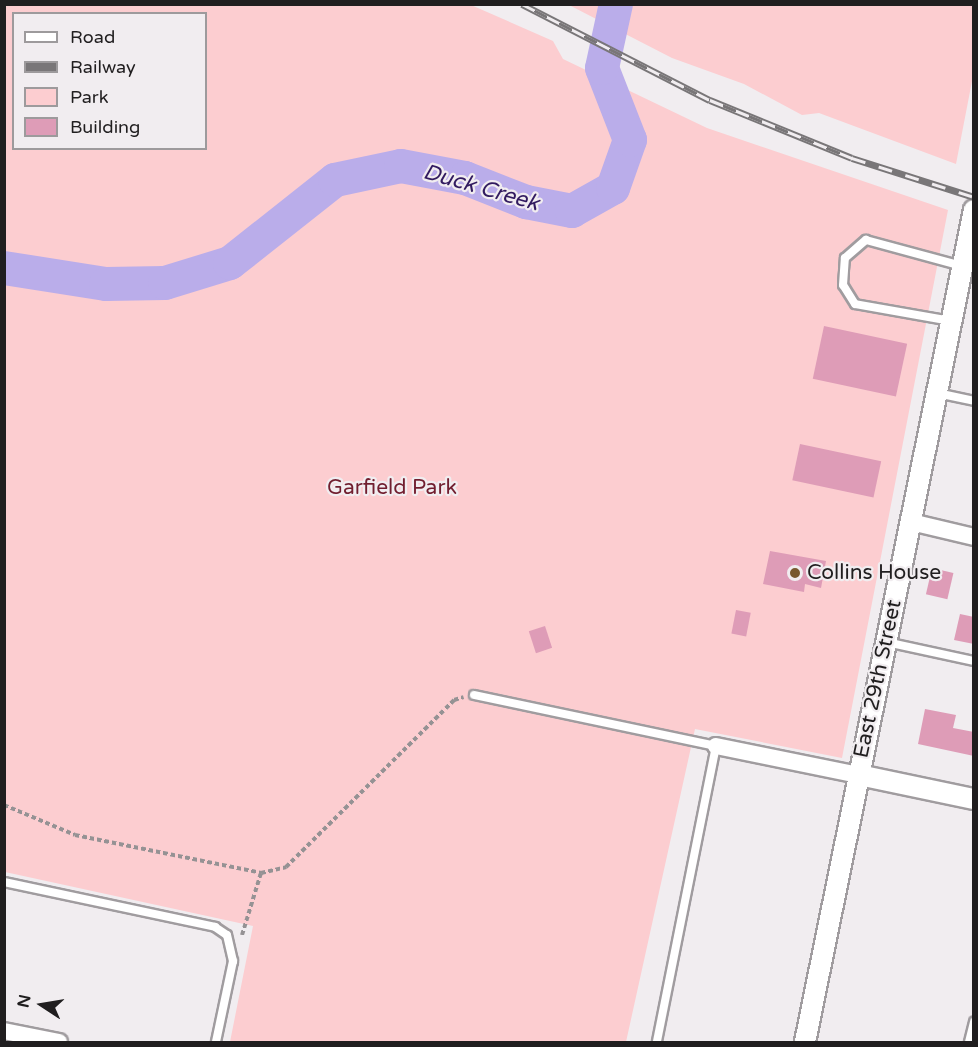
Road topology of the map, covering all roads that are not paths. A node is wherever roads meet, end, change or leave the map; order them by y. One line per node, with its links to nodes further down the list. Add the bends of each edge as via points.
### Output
1 (974, 210): 2 (street, East 29th Street)
2 (965, 273): 3 (street, East 29th Street); 3 (lane, via 866,240 845,258 843,285 855,304)
3 (951, 321): 4 (street, East 29th Street)
4 (937, 392): 5 (lane); 6 (street, East 29th Street)
5 (974, 401)
6 (911, 522): 7 (street); 8 (street, East 29th Street)
7 (974, 537)
8 (886, 642): 9 (lane); 12 (street, East 29th Street)
9 (974, 662)
10 (474, 695): 11 (lane)
11 (716, 746): 12 (street); 19 (lane)
12 (859, 776): 13 (street); 20 (street, East 29th Street)
13 (974, 800)
14 (4, 882): 18 (lane, via 215,927 227,935 233,961)
15 (974, 1022): 21 (lane)
16 (4, 1031): 17 (street)
17 (59, 1042)
18 (216, 1042)
19 (657, 1042)
20 (804, 1042)
21 (969, 1042)

